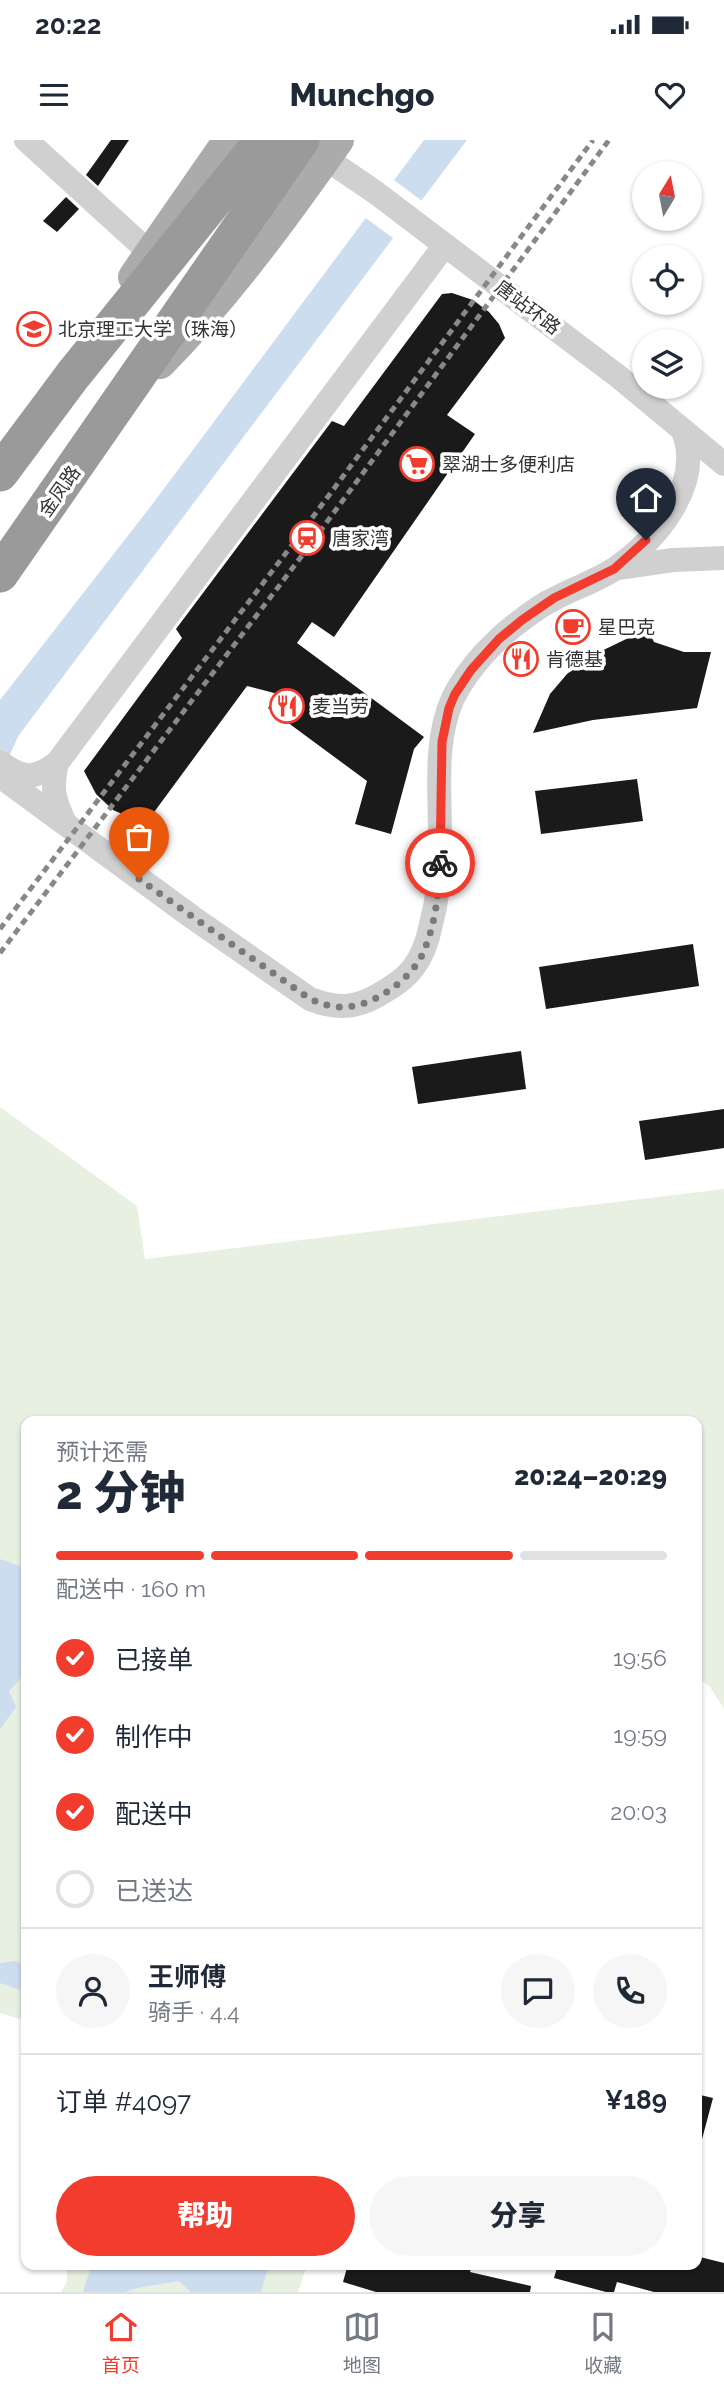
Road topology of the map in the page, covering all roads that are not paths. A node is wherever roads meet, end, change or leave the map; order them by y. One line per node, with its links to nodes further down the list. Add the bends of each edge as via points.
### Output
1 (26, 140): 4 (street)
2 (286, 146): 3 (street, 唐站环路, via 375,192); 4 (main road); 5 (highway); 11 (highway, 金凤路, via 118,407)
3 (445, 245): 6 (street, 唐站环路); 12 (street)
4 (149, 252): 5 (main road)
5 (73, 375): 8 (highway)
6 (683, 431): 7 (street, 唐站环路); 10 (street, via 690,462 677,499 659,527)
7 (724, 464)
8 (0, 473)
9 (724, 558): 10 (street, via 673,559)
10 (614, 569): 14 (street, via 554,598 522,620 499,639 455,694 442,742 440,870 428,937 413,969 373,999 344,1007 310,999)
11 (0, 574)
12 (57, 764): 13 (street, via 43,774); 14 (street, via 52,781)
13 (6, 774): 14 (street)
14 (64, 821)

